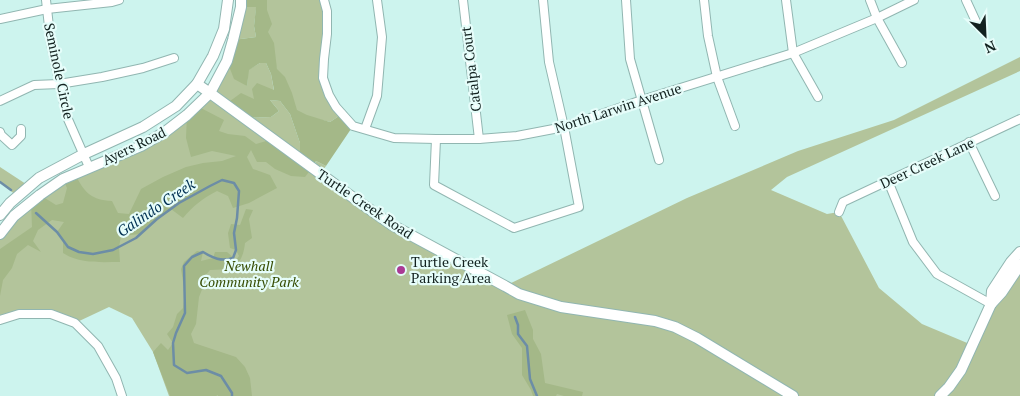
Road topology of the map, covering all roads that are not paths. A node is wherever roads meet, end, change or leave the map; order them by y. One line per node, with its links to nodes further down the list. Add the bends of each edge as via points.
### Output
1 (46, 0): 15 (street, Seminole Circle)
2 (119, 0): 15 (street)
3 (228, 0): 24 (street, Ayers Road, via 224,29)
4 (241, 0): 25 (street, Ayers Road, via 227,61)
5 (324, 0): 33 (street, North Larwin Avenue, via 327,34 323,78 336,107 353,126)
6 (377, 0): 33 (street, via 382,37 377,96)
7 (463, 0): 35 (street, Catalpa Court)
8 (543, 0): 31 (street, via 549,62)
9 (626, 0): 27 (street, via 630,59)
10 (704, 0): 22 (street)
11 (786, 0): 19 (street)
12 (870, 0): 17 (street)
13 (914, 0): 17 (street, North Larwin Avenue)
14 (966, 0): 18 (street)
15 (47, 9): 16 (street); 23 (street, Seminole Circle)
16 (0, 18)
17 (877, 18): 19 (street, North Larwin Avenue); 21 (street)
18 (978, 26)
19 (793, 53): 22 (street, North Larwin Avenue); 26 (street)
20 (174, 58): 23 (street, via 143,68)
21 (902, 63)
22 (717, 77): 27 (street, North Larwin Avenue); 30 (street)
23 (59, 84): 28 (street, via 34,85); 38 (street, Seminole Circle, via 67,117)
24 (197, 84): 25 (street, Turtle Creek Road); 38 (street, Ayers Road, via 176,106)
25 (210, 93): 40 (street, Ayers Road, via 166,132); 51 (street, Turtle Creek Road, via 392,225 484,276 520,294 561,307 655,320 675,327)
26 (818, 97)
27 (642, 100): 31 (street, North Larwin Avenue); 39 (street)
28 (0, 102)
29 (1020, 119): 37 (street, Deer Creek Lane)
30 (736, 126)
31 (564, 127): 35 (street, North Larwin Avenue); 36 (street, via 579,207 514,228 434,185)
32 (21, 129): 34 (street, via 21,136 12,145)
33 (365, 129): 36 (street, North Larwin Avenue, via 394,138)
34 (0, 132)
35 (479, 139): 36 (street, North Larwin Avenue)
36 (436, 140)
37 (969, 142): 41 (street, Deer Creek Lane); 42 (street)
38 (84, 154): 40 (street, Seminole Circle); 44 (street, Ayers Road, via 38,178)
39 (659, 160)
40 (89, 167): 45 (street, Ayers Road, via 40,195 14,216)
41 (888, 181): 43 (street, Deer Creek Lane, via 843,202); 48 (street, via 913,242 937,274)
42 (995, 196)
43 (839, 212)
44 (0, 216)
45 (0, 234)
46 (1020, 252): 48 (street, via 992,290)
47 (1020, 265): 48 (street)
48 (991, 304): 52 (street, via 961,370)
49 (0, 320): 50 (street, via 19,314 51,314 75,323 98,346)
50 (122, 396)
51 (793, 396)
52 (940, 396)

